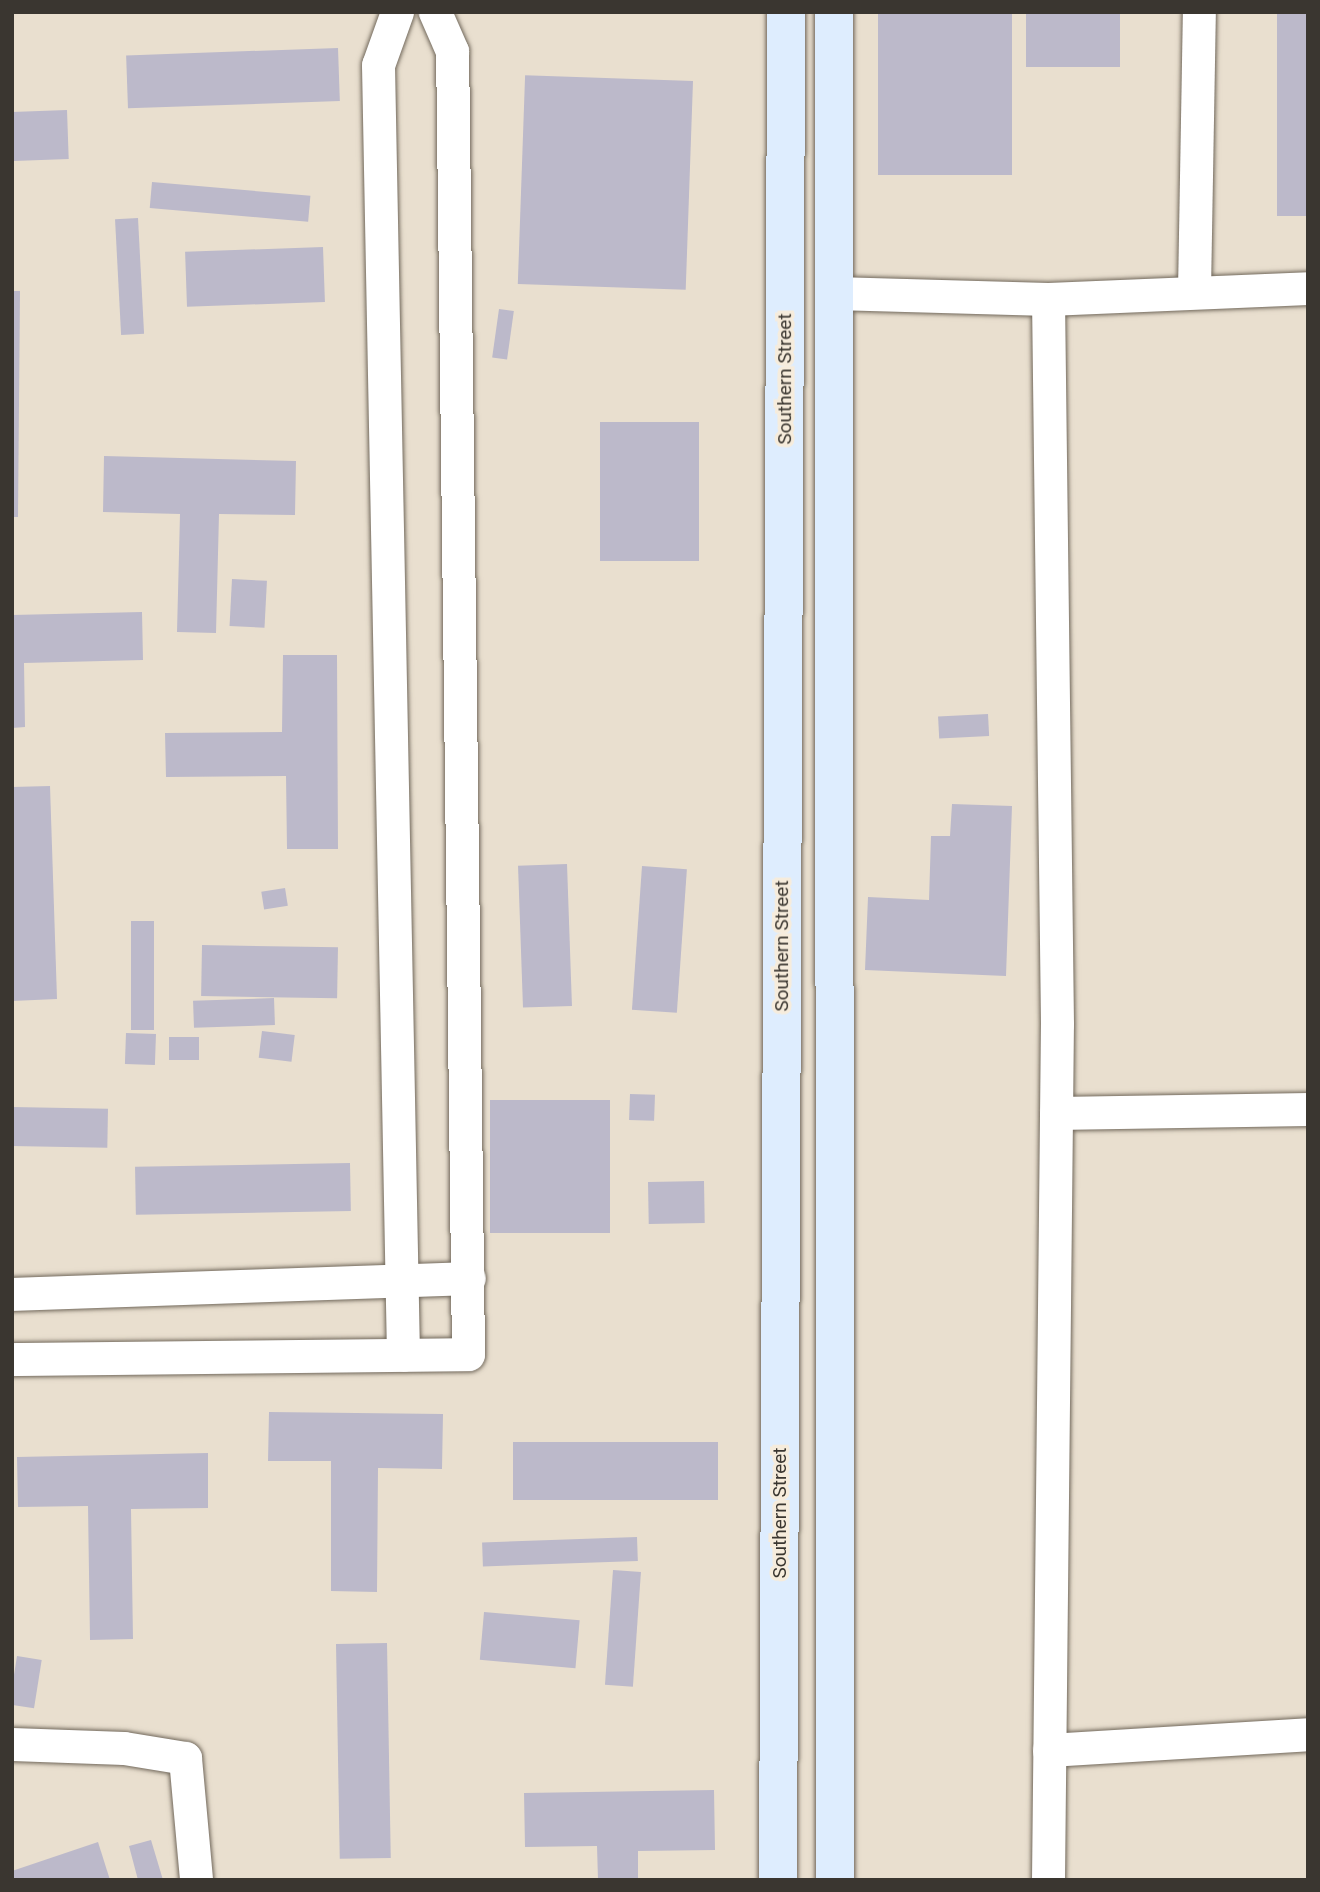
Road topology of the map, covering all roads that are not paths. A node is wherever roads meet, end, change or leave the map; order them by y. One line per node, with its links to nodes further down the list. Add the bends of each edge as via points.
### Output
1 (397, 12): 12 (street, via 378,65)
2 (435, 12): 13 (street, via 452,51)
3 (786, 12): 21 (main road, Southern Street)
4 (834, 12): 8 (main road)
5 (1199, 12): 7 (street)
6 (1308, 288): 7 (street)
7 (1194, 292): 9 (street)
8 (834, 293): 9 (street); 22 (main road)
9 (1048, 299): 11 (street)
10 (1308, 1110): 11 (street)
11 (1056, 1113): 19 (street)
12 (404, 1277): 13 (street); 14 (street); 15 (street)
13 (469, 1278): 15 (street, via 468,1354)
14 (12, 1294)
15 (403, 1354): 16 (street)
16 (12, 1359)
17 (1308, 1734): 19 (street)
18 (12, 1744): 20 (street, via 124,1748 185,1758)
19 (1049, 1751): 23 (street)
20 (196, 1880)
21 (778, 1880)
22 (835, 1880)
23 (1048, 1880)

